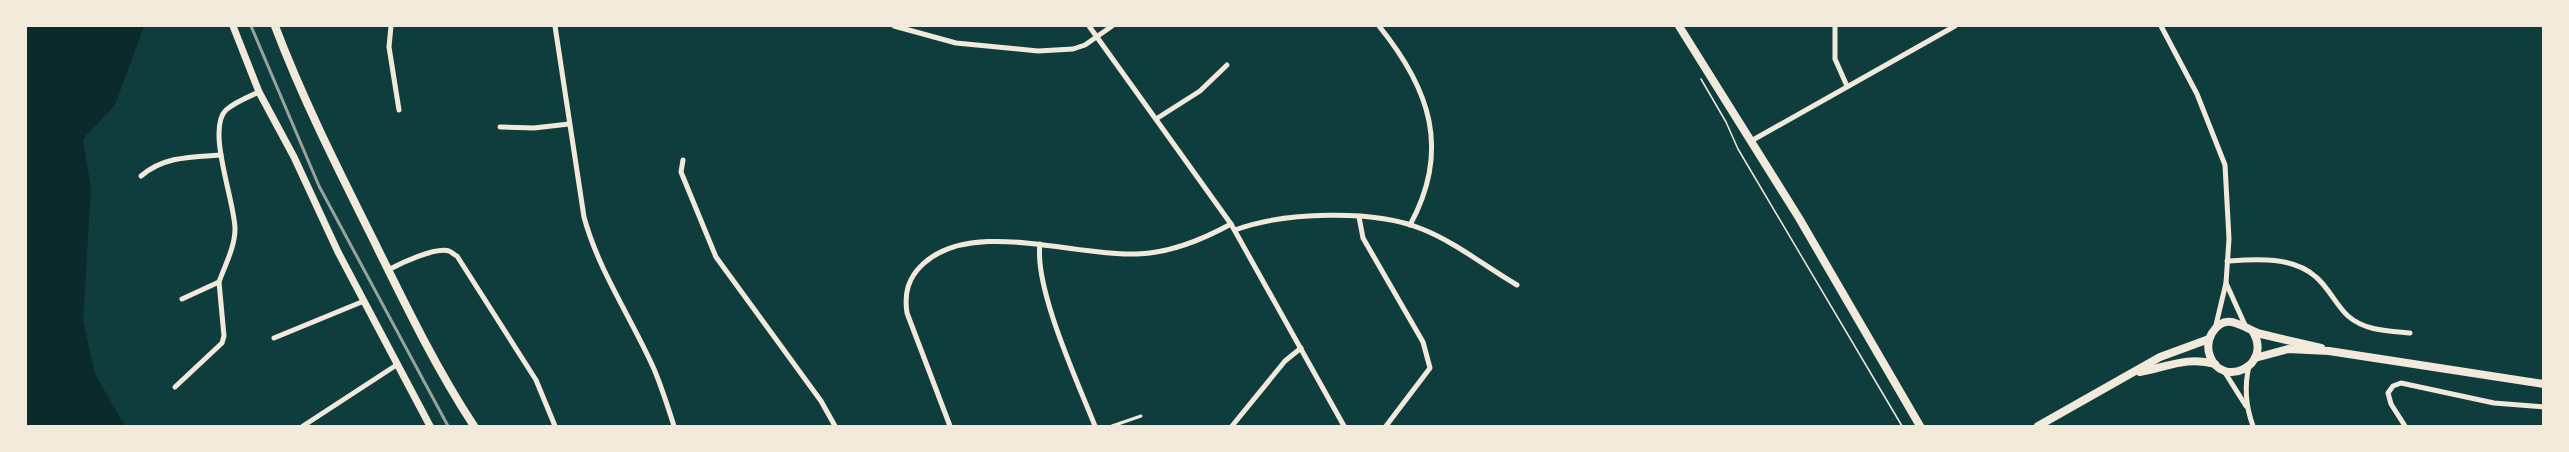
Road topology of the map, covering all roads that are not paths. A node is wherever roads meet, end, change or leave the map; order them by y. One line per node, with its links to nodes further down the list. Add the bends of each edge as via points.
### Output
1 (233, 26): 16 (street)
2 (275, 26): 30 (main road, via 310,110)
3 (391, 26): 17 (street, via 389,47)
4 (555, 26): 19 (street)
5 (894, 26): 13 (street, via 956,43 1038,51 1073,50)
6 (1089, 26): 13 (street)
7 (1112, 26): 13 (street)
8 (1379, 26): 26 (street, via 1414,78 1433,140 1429,179)
9 (1679, 26): 21 (main road)
10 (1835, 26): 15 (street, via 1835,59)
11 (1955, 26): 15 (street)
12 (2161, 26): 29 (street, via 2197,94 2225,165)
13 (1096, 37): 18 (street)
14 (1227, 65): 18 (street, via 1200,91)
15 (1847, 86): 21 (street)
16 (259, 92): 22 (street, via 225,111 220,122); 35 (street)
17 (399, 110)
18 (1156, 119): 27 (street)
19 (569, 124): 20 (street); 60 (street, via 591,242 654,369)
20 (500, 127)
21 (1751, 141): 55 (main road)
22 (221, 155): 24 (street, via 169,160 152,166); 31 (street, via 235,239)
23 (683, 160): 61 (street, via 681,172 716,256)
24 (141, 176)
25 (1359, 217): 26 (street); 27 (street, via 1275,220); 67 (street, via 1363,238 1423,342 1430,368)
26 (1410, 225): 33 (street, via 1441,238)
27 (1233, 227): 28 (street, via 1186,245 1138,254 1088,252); 42 (street)
28 (1040, 244): 62 (street, via 987,241 956,247 930,258 912,276 905,294 907,313); 63 (street, via 1038,257 1055,321)
29 (2227, 261): 32 (street); 39 (street, via 2254,259 2300,267 2315,276 2348,316 2361,324 2377,330)
30 (388, 270): 58 (main road); 59 (street, via 439,251 457,256 536,380)
31 (219, 282): 34 (street); 51 (street, via 222,343)
32 (2226, 284): 36 (street); 37 (street)
33 (1517, 285)
34 (182, 299)
35 (364, 301): 40 (street); 45 (street)
36 (2245, 325): 37 (main road, via 2229,322); 38 (main road)
37 (2215, 329): 41 (main road)
38 (2253, 332): 43 (main road); 44 (main road, via 2258,344)
39 (2410, 333)
40 (274, 338)
41 (2209, 339): 46 (main road, via 2209,355); 49 (main road, via 2160,357)
42 (1301, 348): 65 (street, via 1285,361); 66 (street)
43 (2329, 351): 44 (main road, via 2277,350); 50 (main road)
44 (2255, 358): 47 (main road)
45 (398, 364): 56 (street); 57 (street)
46 (2215, 364): 48 (main road); 49 (main road, via 2183,360)
47 (2249, 366): 48 (main road, via 2237,372); 53 (street)
48 (2223, 370): 53 (street)
49 (2136, 373): 69 (main road)
50 (2544, 384)
51 (175, 387)
52 (2544, 407): 71 (street, via 2475,400 2401,383 2388,393)
53 (2247, 408): 70 (street)
54 (1140, 416): 64 (lane)
55 (1918, 423): 68 (main road)
56 (303, 426)
57 (430, 426)
58 (474, 426)
59 (555, 426)
60 (674, 426)
61 (835, 426)
62 (950, 426)
63 (1095, 426)
64 (1112, 426)
65 (1232, 426)
66 (1344, 426)
67 (1386, 426)
68 (1928, 426)
69 (2038, 426)
70 (2253, 426)
71 (2405, 426)

